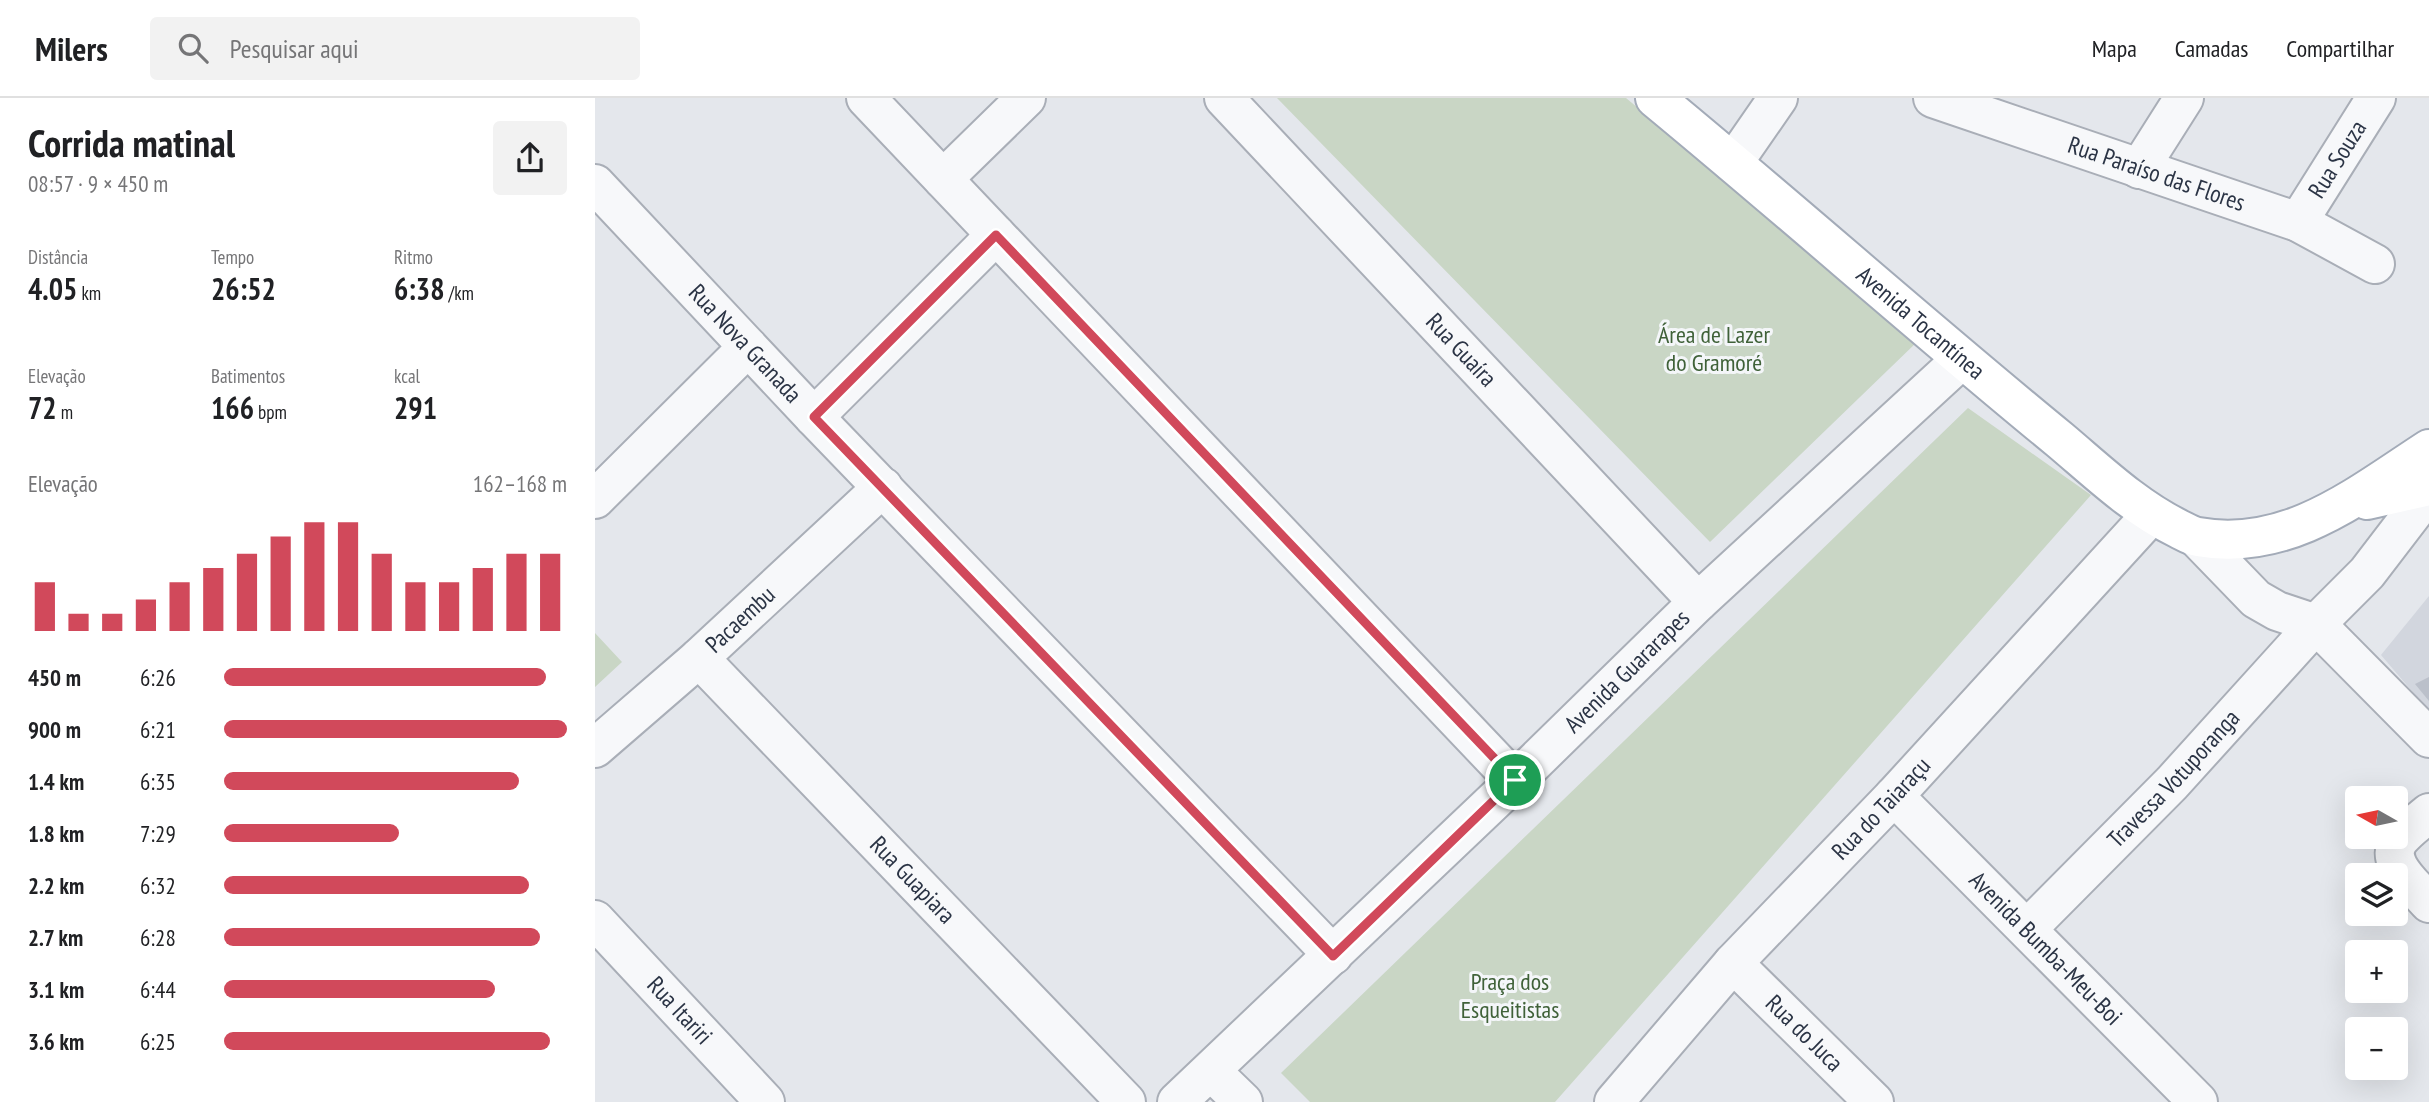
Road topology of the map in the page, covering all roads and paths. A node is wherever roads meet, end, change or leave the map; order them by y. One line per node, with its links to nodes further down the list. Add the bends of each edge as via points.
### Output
1 (866, 98): 12 (street)
2 (1026, 98): 12 (street)
3 (1224, 98): 30 (street, Rua Guaíra)
4 (1655, 98): 10 (main road, Avenida Tocantínea)
5 (1778, 98): 10 (street)
6 (1933, 98): 9 (street, Rua Paraíso das Flores)
7 (2184, 98): 11 (street)
8 (2376, 98): 14 (street, Rua Souza)
9 (1988, 106): 11 (street, Rua Paraíso das Flores)
10 (1734, 163): 18 (main road, Avenida Tocantínea)
11 (2139, 169): 14 (street, Rua Paraíso das Flores)
12 (943, 179): 15 (street)
13 (595, 184): 17 (street, Rua Nova Granada)
14 (2298, 222): 16 (street, Rua Paraíso das Flores)
15 (996, 235): 19 (street); 35 (street)
16 (2375, 264)
17 (748, 347): 19 (street, Rua Nova Granada); 24 (street)
18 (1961, 360): 26 (main road, Avenida Tocantínea); 30 (street, Avenida Guararapes)
19 (814, 417): 22 (street, Rua Nova Granada)
20 (2429, 449): 25 (main road)
21 (2429, 485): 25 (main road)
22 (883, 486): 32 (street, Pacaembu); 41 (street, Rua Nova Granada)
23 (2429, 492): 29 (street)
24 (595, 499)
25 (2341, 506): 28 (main road, via 2283,532 2242,539)
26 (2151, 515): 28 (main road, Avenida Tocantínea); 36 (street, Rua do Taiaraçu)
27 (2429, 534): 29 (street)
28 (2196, 537): 31 (street, via 2256,599)
29 (2367, 573): 31 (street, Travessa Votuporanga)
30 (1698, 602): 35 (street, Avenida Guararapes)
31 (2316, 624): 33 (street); 40 (street, Travessa Votuporanga, via 2172,783)
32 (699, 658): 34 (street, Pacaembu); 45 (street, Rua Guapiara)
33 (2429, 738)
34 (595, 748)
35 (1515, 780): 41 (street, Avenida Guararapes)
36 (1895, 796): 40 (street, Avenida Bumba-Meu-Boi); 42 (street, Rua do Taiaraçu)
37 (2429, 813): 38 (street, via 2399,840 2395,851 2395,864)
38 (2429, 903)
39 (595, 920): 44 (street, Rua Itariri)
40 (2027, 929): 50 (street, Avenida Bumba-Meu-Boi)
41 (1333, 956): 43 (street, Avenida Guararapes)
42 (1733, 963): 48 (street, Rua do Taiaraçu); 49 (street, Rua do Juca)
43 (1212, 1071): 46 (street, Avenida Guararapes); 47 (street)
44 (765, 1102)
45 (1126, 1102)
46 (1177, 1102)
47 (1243, 1102)
48 (1613, 1102)
49 (1874, 1102)
50 (2197, 1102)

